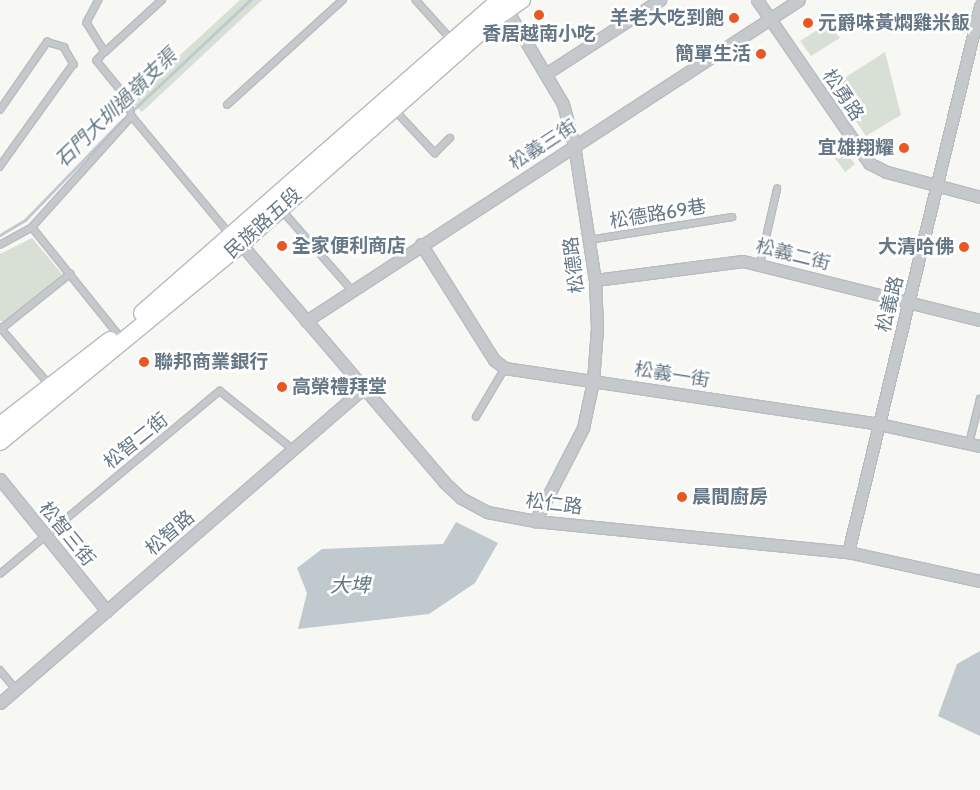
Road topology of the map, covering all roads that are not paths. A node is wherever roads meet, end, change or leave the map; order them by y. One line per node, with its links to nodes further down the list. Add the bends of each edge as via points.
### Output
1 (99, 0): 13 (lane, via 87,23)
2 (162, 0): 13 (lane)
3 (342, 0): 15 (lane)
4 (416, 0): 12 (lane)
5 (522, 0): 9 (main road, 民族路五段)
6 (660, 0): 14 (street)
7 (757, 0): 11 (street, 松勇路)
8 (799, 0): 11 (street, 松義三街)
9 (505, 3): 12 (main road, 民族路五段); 14 (street, 松德路)
10 (980, 6): 22 (street, 松義路)
11 (770, 20): 20 (street, 松義三街); 22 (street, 松勇路, via 869,163 887,172)
12 (455, 45): 16 (main road, 民族路五段); 28 (main road, 民族路五段)
13 (105, 52): 18 (lane, via 97,62 128,99)
14 (547, 73): 20 (street, 松德路, via 563,104)
15 (228, 105)
16 (394, 108): 19 (lane, via 436,153); 25 (main road, 民族路五段)
17 (0, 110): 21 (lane, via 47,42 64,47 74,64)
18 (132, 116): 27 (lane); 28 (lane)
19 (450, 138)
20 (574, 145): 29 (street, 松德路); 30 (street, 松義三街)
21 (0, 167)
22 (939, 186): 24 (street, 松勇路); 36 (street, 松義路)
23 (777, 189): 32 (lane)
24 (980, 197)
25 (280, 207): 28 (main road, 民族路五段); 35 (lane)
26 (732, 217): 29 (lane, 松德路69巷)
27 (32, 227): 31 (lane); 33 (lane)
28 (236, 240): 38 (street, 松仁路); 40 (main road, 民族路五段)
29 (590, 240): 34 (street, 松德路)
30 (421, 244): 35 (street, 松義三街); 41 (street, via 494,360)
31 (0, 245)
32 (760, 264): 34 (street, 松義二街, via 733,261); 36 (street, 松義二街)
33 (70, 274): 39 (lane); 40 (lane)
34 (595, 280): 42 (street, 松德路, via 597,328)
35 (352, 290): 38 (street, 松義三街)
36 (908, 302): 37 (street, 松義二街); 47 (street, 松義路)
37 (980, 320)
38 (306, 321): 43 (street, 松仁路)
39 (0, 329): 44 (lane)
40 (121, 338): 44 (main road, 民族路五段)
41 (505, 368): 42 (street, 松義一街); 46 (lane)
42 (593, 381): 47 (street, 松義一街); 53 (street, 松德路, via 583,428)
43 (362, 389): 51 (street, 松智路); 53 (street, 松仁路, via 461,498 487,512)
44 (54, 391): 48 (main road, 民族路五段); 49 (main road, 民族路五段)
45 (980, 399): 50 (lane)
46 (476, 417)
47 (879, 424): 50 (street, 松義一街); 55 (street, 松義路)
48 (0, 425)
49 (0, 442)
50 (975, 445)
51 (293, 449): 54 (lane, 松智二街, via 220,391); 58 (street, 松智路)
52 (0, 479): 54 (street, 松智三街)
53 (536, 521): 55 (street, 松仁路)
54 (44, 535): 56 (lane, 松智二街); 58 (street, 松智三街)
55 (848, 552): 57 (street, 松仁路)
56 (0, 574)
57 (980, 580)
58 (107, 611): 60 (street, 松智路)
59 (0, 670): 60 (lane)
60 (17, 690): 61 (street, 松智路)
61 (0, 703)

